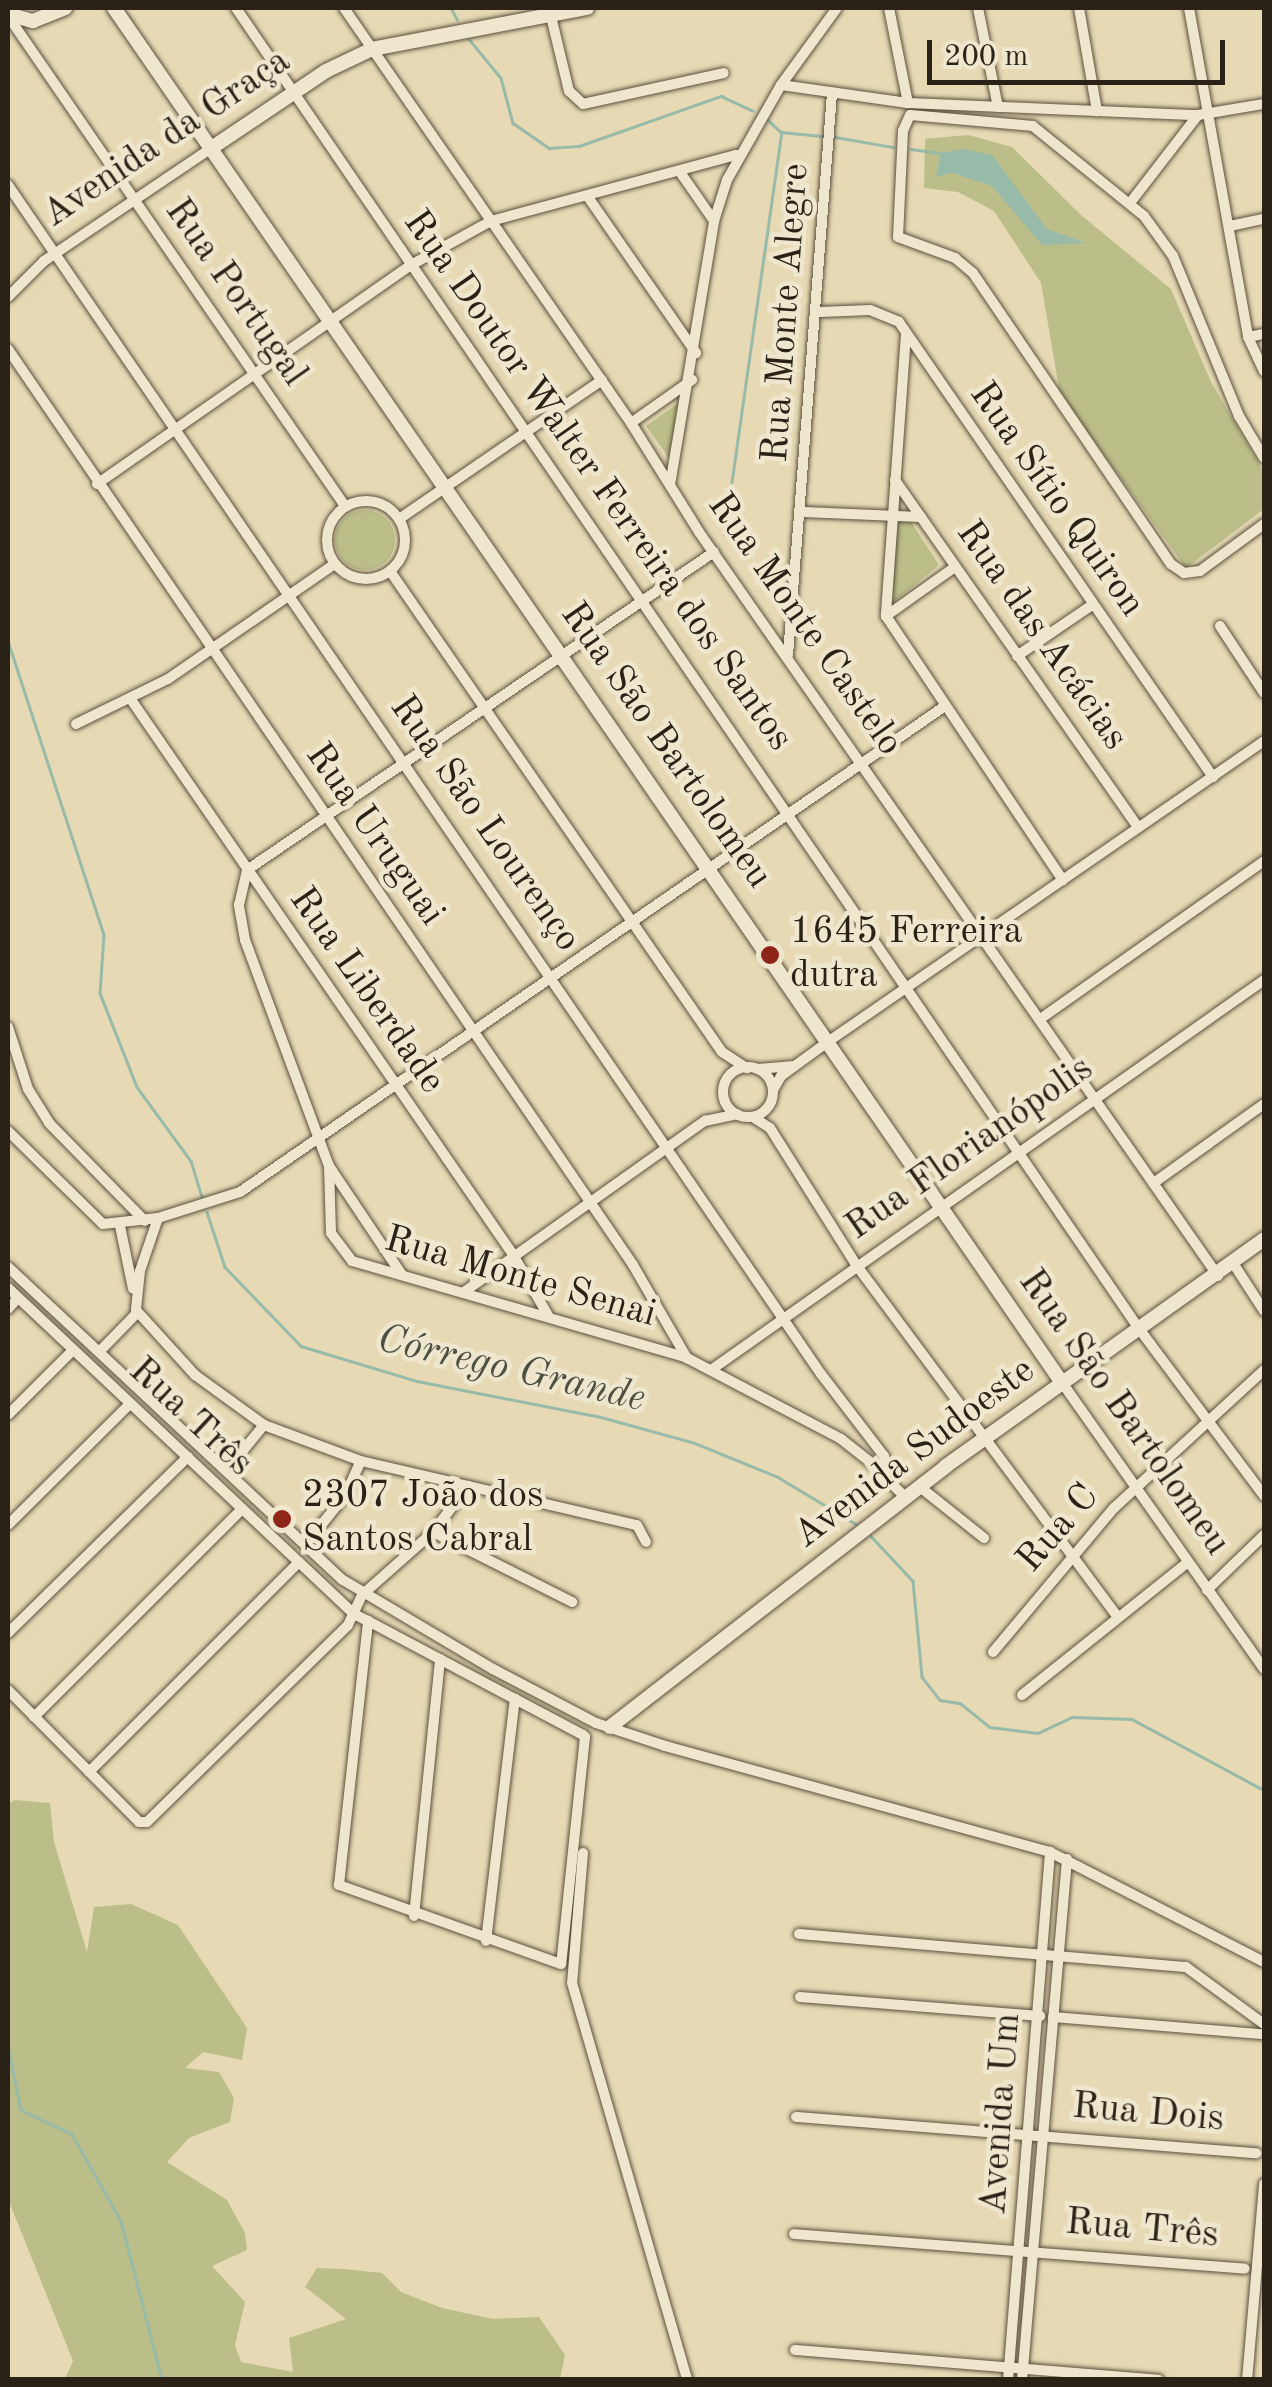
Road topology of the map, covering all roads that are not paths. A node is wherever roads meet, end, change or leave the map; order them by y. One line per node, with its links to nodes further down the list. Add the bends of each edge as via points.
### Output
1 (65, 8): 12 (street, via 33,21)
2 (114, 8): 23 (street, Rua São Bartolomeu)
3 (236, 8): 16 (street, Rua Doutor Walter Ferreira dos Santos)
4 (344, 8): 13 (street, Rua Monte Castelo)
5 (587, 8): 11 (street, Avenida da Graça)
6 (837, 8): 15 (street)
7 (890, 8): 18 (street)
8 (978, 8): 20 (street)
9 (1079, 8): 21 (street)
10 (1189, 8): 22 (street)
11 (550, 11): 13 (street, Avenida da Graça); 14 (street, via 569,90 583,104)
12 (8, 15): 28 (street, Rua Portugal)
13 (372, 49): 16 (street, Avenida da Graça); 31 (street, Rua Monte Castelo)
14 (724, 73)
15 (781, 85): 17 (street); 24 (street)
16 (294, 92): 23 (street, Avenida da Graça); 35 (street, Rua Doutor Walter Ferreira dos Santos)
17 (832, 94): 18 (street); 37 (street, Rua Monte Alegre)
18 (908, 103): 20 (street)
19 (1264, 104): 22 (street)
20 (998, 108): 21 (street)
21 (1097, 111): 22 (street)
22 (1203, 114): 29 (street); 33 (street)
23 (213, 146): 28 (street, Avenida da Graça); 38 (street, Rua São Bartolomeu)
24 (736, 155): 25 (street); 32 (street)
25 (680, 172): 27 (street); 32 (street)
26 (8, 185): 34 (street, Rua São Lourenço)
27 (588, 197): 31 (street); 43 (street)
28 (135, 202): 34 (street, Avenida da Graça); 45 (street, Rua Portugal)
29 (1130, 203): 51 (street, via 1173,256); 61 (street, via 1033,126 922,114 905,124 898,237 955,258 973,274 1171,564 1184,573 1200,571)
30 (1264, 219): 33 (street)
31 (491, 220): 35 (street); 47 (street, Rua Monte Castelo)
32 (714, 221): 43 (street)
33 (1230, 226): 41 (street)
34 (55, 255): 36 (street, Avenida da Graça); 49 (street, Rua São Lourenço)
35 (411, 264): 38 (street); 50 (street, Rua Doutor Walter Ferreira dos Santos)
36 (8, 297)
37 (820, 312): 39 (street, Rua Sítio Quiron, via 886,312); 57 (street, Rua Monte Alegre)
38 (333, 318): 45 (street); 54 (street, Rua São Bartolomeu)
39 (906, 334): 52 (street); 68 (street, Rua Sítio Quiron)
40 (1264, 334): 41 (street)
41 (1248, 337): 44 (street)
42 (8, 349): 53 (street, Rua Uruguai)
43 (697, 354): 46 (street)
44 (1264, 371)
45 (253, 372): 49 (street); 56 (street, Rua Portugal)
46 (692, 379): 48 (street); 55 (street)
47 (602, 380): 48 (street, Rua Monte Castelo); 50 (street)
48 (632, 423): 55 (street, Rua Monte Castelo)
49 (172, 428): 53 (street); 66 (street, Rua São Lourenço)
50 (526, 430): 54 (street); 67 (street, Rua Doutor Walter Ferreira dos Santos)
51 (1264, 458)
52 (894, 479): 58 (street); 59 (street, Rua das Acácias)
53 (97, 484): 71 (street, Rua Uruguai)
54 (446, 484): 60 (street); 72 (street, Rua São Bartolomeu)
55 (670, 485): 62 (street, Rua Monte Castelo)
56 (345, 506): 60 (street, via 374,502); 63 (street, via 327,532)
57 (803, 512): 58 (street); 73 (street, Rua Monte Alegre)
58 (893, 515): 59 (street); 69 (street)
59 (921, 517): 64 (street, Rua das Acácias)
60 (399, 519): 65 (street, via 405,541)
61 (1264, 524)
62 (714, 552): 67 (street); 73 (street, Rua Monte Castelo)
63 (334, 564): 65 (street, via 355,578); 66 (street)
64 (955, 567): 69 (street); 74 (street, Rua das Acácias)
65 (390, 570): 77 (street)
66 (288, 594): 71 (street); 81 (street, Rua São Lourenço)
67 (640, 600): 72 (street); 85 (street, Rua Doutor Walter Ferreira dos Santos)
68 (1092, 605): 74 (street); 83 (street, Rua Sítio Quiron)
69 (886, 616): 78 (street)
70 (1220, 626): 75 (street)
71 (208, 651): 76 (street); 84 (street, Rua Uruguai)
72 (562, 653): 77 (street); 89 (street, Rua São Bartolomeu)
73 (788, 655): 82 (street, Rua Monte Castelo)
74 (1017, 656): 86 (street, Rua das Acácias)
75 (1264, 693)
76 (132, 701): 79 (street); 88 (street, Rua Liberdade)
77 (484, 708): 81 (street); 91 (street)
78 (942, 708): 82 (street); 90 (street)
79 (76, 724)
80 (1264, 741): 83 (street)
81 (405, 762): 84 (street); 93 (street, Rua São Lourenço)
82 (864, 764): 85 (street); 92 (street, Rua Monte Castelo)
83 (1213, 777): 86 (street)
84 (326, 816): 88 (street); 98 (street, Rua Uruguai)
85 (791, 816): 89 (street); 95 (street, Rua Doutor Walter Ferreira dos Santos)
86 (1138, 827): 90 (street)
87 (1264, 861): 96 (street)
88 (247, 870): 103 (street, Rua Liberdade); 113 (street, via 239,905 245,940)
89 (712, 870): 91 (street); 99 (street, Rua São Bartolomeu)
90 (1063, 880): 92 (street)
91 (634, 923): 93 (street); 100 (street)
92 (985, 934): 95 (street); 96 (street, Rua Monte Castelo)
93 (554, 979): 98 (street); 114 (street, Rua São Lourenço)
94 (1264, 980): 106 (street, Rua Florianópolis)
95 (907, 988): 99 (street); 116 (street, Rua Doutor Walter Ferreira dos Santos)
96 (1043, 1017): 106 (street, Rua Monte Castelo)
97 (8, 1026): 122 (street, via 28,1090 49,1123)
98 (474, 1034): 103 (street); 119 (street, Rua Uruguai)
99 (828, 1041): 101 (street); 120 (street, Rua São Bartolomeu)
100 (722, 1052): 102 (street); 104 (street)
101 (795, 1066): 102 (street); 105 (street)
102 (752, 1068): 104 (street); 105 (street)
103 (395, 1087): 113 (street); 125 (street, Rua Liberdade)
104 (725, 1088): 109 (street); 111 (street)
105 (773, 1090): 107 (street)
106 (1097, 1096): 116 (street, Rua Florianópolis); 118 (street, Rua Monte Castelo)
107 (770, 1104): 110 (street); 115 (street)
108 (1264, 1104): 118 (street)
109 (737, 1114): 110 (street); 111 (street)
110 (753, 1117): 115 (street, via 770,1128)
111 (705, 1122): 114 (street)
112 (8, 1131): 123 (street, via 98,1220)
113 (322, 1140): 117 (street); 121 (street, via 252,1186)
114 (668, 1146): 119 (street); 138 (street, Rua São Lourenço)
115 (778, 1146): 128 (street)
116 (1018, 1151): 120 (street, Rua Florianópolis); 140 (street, Rua Doutor Walter Ferreira dos Santos)
117 (328, 1166): 129 (street); 129 (street, Rua Monte Senai, via 328,1221 336,1244 352,1261)
118 (1155, 1182): 130 (street, Rua Monte Castelo)
119 (589, 1201): 125 (street); 143 (street, Rua Uruguai)
120 (940, 1205): 128 (street, Rua Florianópolis); 146 (street, Rua São Bartolomeu)
121 (158, 1218): 122 (street); 133 (street)
122 (145, 1220): 123 (street)
123 (120, 1226): 133 (street)
124 (1264, 1240): 126 (street, Avenida Sudoeste)
125 (512, 1253): 132 (street); 139 (street, Rua Liberdade)
126 (1234, 1264): 130 (street, Avenida Sudoeste); 136 (street)
127 (8, 1266): 142 (street)
128 (857, 1266): 138 (street, Rua Florianópolis); 151 (street)
129 (402, 1274): 132 (street, Rua Monte Senai)
130 (1218, 1276): 140 (street, Avenida Sudoeste)
131 (8, 1288): 134 (street, Rua Três)
132 (464, 1292): 139 (street, Rua Monte Senai)
133 (134, 1294): 137 (street)
134 (18, 1298): 135 (street); 141 (street, Rua Três)
135 (8, 1310)
136 (1264, 1311)
137 (138, 1313): 142 (street); 150 (street, via 195,1375)
138 (782, 1316): 144 (street, Rua Florianópolis); 155 (street, Rua São Lourenço, via 884,1456)
139 (548, 1317): 143 (street, Rua Monte Senai)
140 (1140, 1330): 146 (street, Avenida Sudoeste); 149 (street, Rua Doutor Walter Ferreira dos Santos)
141 (73, 1350): 147 (street, Rua Três); 148 (street)
142 (100, 1351): 154 (street)
143 (686, 1358): 144 (street, Rua Monte Senai)
144 (711, 1370): 155 (street, via 841,1439 882,1466)
145 (1264, 1370): 149 (street, Rua C)
146 (1063, 1384): 151 (street, Avenida Sudoeste); 158 (street, Rua São Bartolomeu)
147 (130, 1404): 152 (street, Rua Três); 162 (street)
148 (8, 1415)
149 (1211, 1420): 158 (street, Rua C); 159 (street, Rua Doutor Walter Ferreira dos Santos)
150 (264, 1426): 153 (street); 154 (street)
151 (986, 1442): 157 (street, Avenida Sudoeste); 168 (street)
152 (188, 1458): 161 (street, Rua Três); 177 (street)
153 (362, 1462): 156 (street); 167 (street)
154 (227, 1470): 167 (street)
155 (890, 1482): 160 (street, Rua São Lourenço)
156 (468, 1486): 163 (street); 166 (street, via 637,1525)
157 (920, 1486): 160 (street, Avenida Sudoeste); 165 (street)
158 (1135, 1488): 168 (street, Rua C); 170 (street, Rua São Bartolomeu)
159 (1264, 1496)
160 (906, 1498): 185 (street, Avenida Sudoeste)
161 (242, 1509): 169 (street, Rua Três); 184 (street)
162 (8, 1525)
163 (433, 1532): 172 (street); 173 (street)
164 (1264, 1535): 171 (street)
165 (984, 1538)
166 (646, 1542)
167 (306, 1544): 172 (street)
168 (1072, 1561): 175 (street); 178 (street, Rua C)
169 (299, 1562): 174 (street, Rua Três); 186 (street)
170 (1187, 1563): 171 (street, Rua São Bartolomeu); 175 (street)
171 (1206, 1590): 180 (street, Rua São Bartolomeu)
172 (362, 1595): 174 (street); 185 (street)
173 (572, 1602)
174 (354, 1614): 176 (street, Rua Três); 186 (street, via 147,1822 139,1822)
175 (1118, 1616): 182 (street)
176 (368, 1621): 179 (street, Rua Três); 189 (street, via 338,1882 344,1891)
177 (8, 1633)
178 (993, 1652)
179 (440, 1660): 183 (street, Rua Três); 189 (street)
180 (1264, 1669)
181 (8, 1690): 184 (street)
182 (1022, 1694)
183 (515, 1700): 191 (street); 191 (street, Rua Três, via 588,1742 564,1962 558,1966)
184 (34, 1717): 186 (street)
185 (603, 1725): 187 (street); 209 (street, via 572,1983)
186 (89, 1772)
187 (1050, 1852): 188 (street); 192 (street, Avenida Um)
188 (1067, 1859): 193 (street, Avenida Um); 194 (street)
189 (414, 1916): 191 (street)
190 (799, 1934): 192 (street)
191 (486, 1940)
192 (1043, 1953): 193 (street); 196 (street, Avenida Um)
193 (1056, 1954): 197 (street, Avenida Um); 198 (street, via 1186,1967)
194 (1264, 1962)
195 (800, 1996): 196 (street)
196 (1040, 2016): 200 (street, Avenida Um)
197 (1053, 2017): 198 (street); 200 (street, Avenida Um)
198 (1263, 2029)
199 (796, 2117): 200 (street, Rua Dois)
200 (1036, 2135): 201 (street, Rua Dois); 204 (street, Avenida Um)
201 (1257, 2153)
202 (1264, 2184): 211 (street)
203 (794, 2234): 204 (street, Rua Três)
204 (1027, 2250): 205 (street, Rua Três); 207 (street, Avenida Um); 208 (street, Avenida Um)
205 (1245, 2269)
206 (795, 2350): 207 (street)
207 (1008, 2374): 208 (street)
208 (1023, 2374): 210 (street)
209 (687, 2380)
210 (1160, 2380)
211 (1247, 2380)

